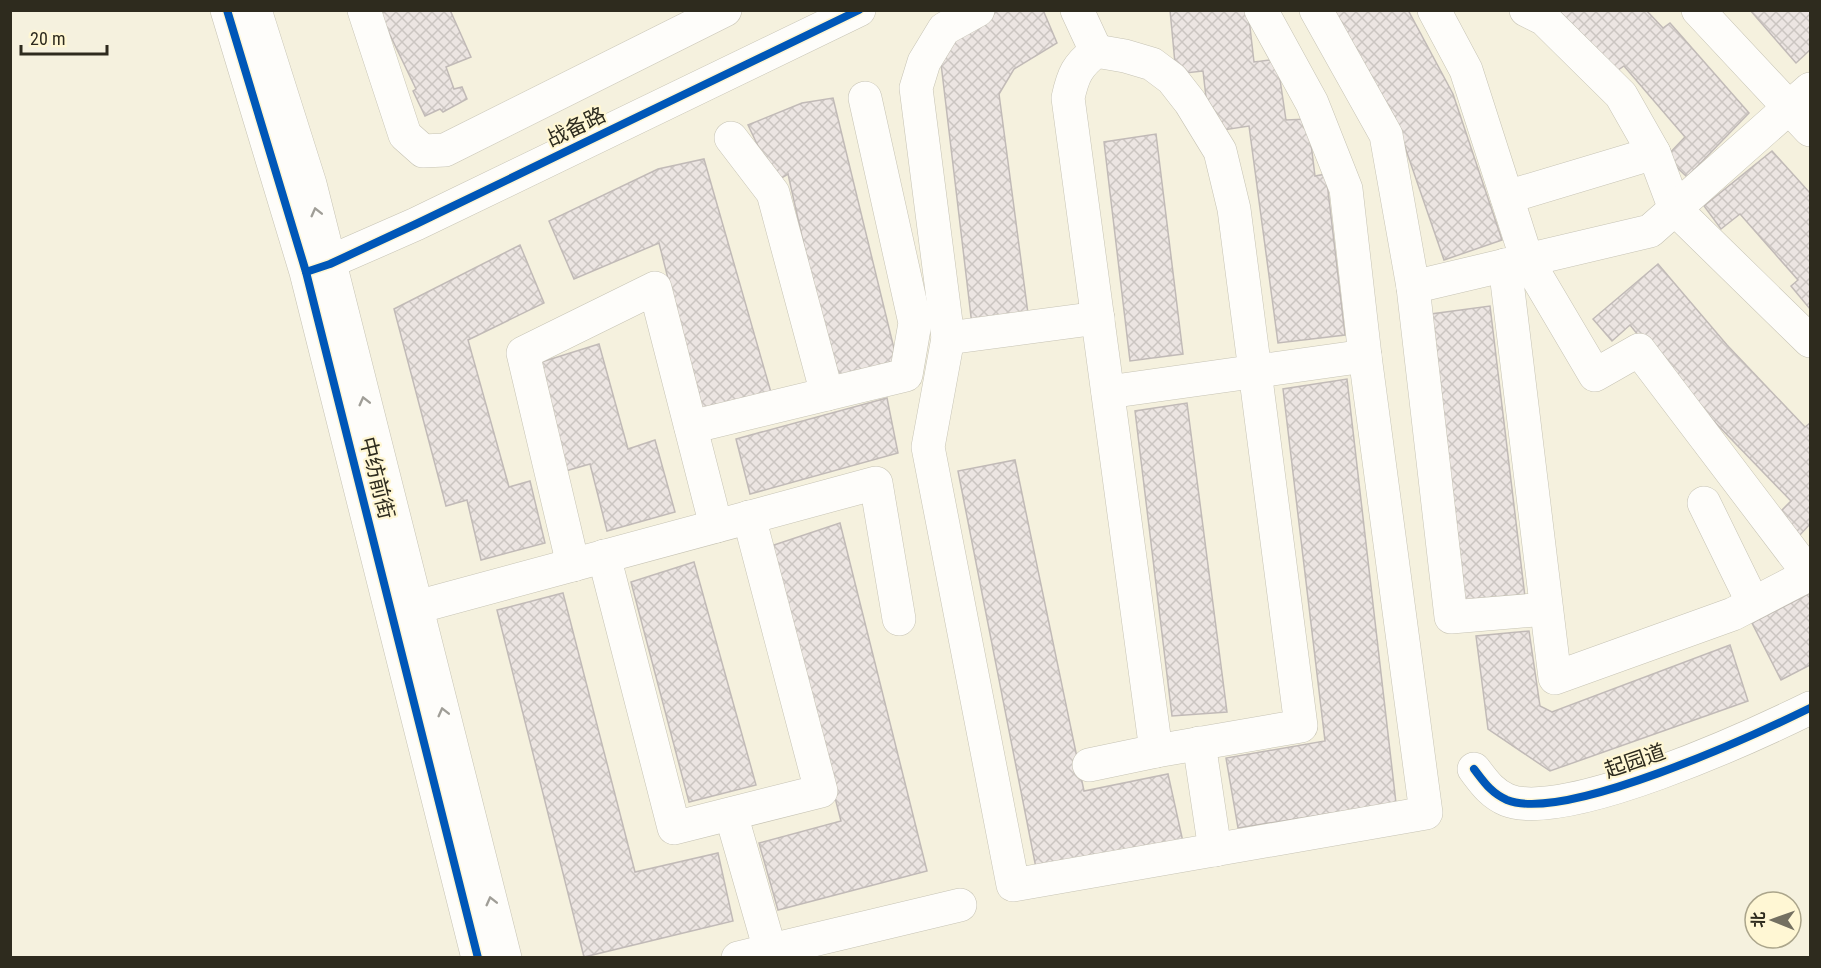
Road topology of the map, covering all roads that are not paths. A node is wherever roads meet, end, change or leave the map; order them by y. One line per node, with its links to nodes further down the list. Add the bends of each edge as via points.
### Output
1 (227, 10): 21 (street, 中纺前街)
2 (255, 10): 21 (street, one-way to 2, via 309,184)
3 (364, 10): 4 (street, via 405,135 423,152 445,150)
4 (726, 10)
5 (860, 10): 21 (street, 战备路)
6 (978, 10): 24 (street, via 944,30 924,62 916,88)
7 (1077, 10): 13 (street)
8 (1261, 10): 26 (street, via 1312,103 1346,189)
9 (1316, 10): 22 (street, via 1386,135)
10 (1434, 10): 18 (street, via 1466,70)
11 (1526, 10): 17 (street, via 1544,19 1621,95)
12 (1698, 10): 15 (street)
13 (1096, 51): 23 (street, via 1083,61 1072,78 1068,98); 27 (street, via 1152,64 1172,79 1220,151 1234,209)
14 (865, 98): 29 (street, via 915,323 906,375)
15 (1803, 109): 19 (street)
16 (731, 138): 29 (street, via 773,193)
17 (1654, 153): 18 (street); 19 (street)
18 (1507, 197): 20 (street)
19 (1675, 209): 20 (street, via 1650,231); 25 (street)
20 (1516, 262): 22 (street); 36 (street, via 1595,375 1639,350); 38 (street)
21 (318, 268): 39 (street, 中纺前街)
22 (1413, 286): 38 (street, via 1451,618)
23 (1098, 318): 24 (street); 28 (street)
24 (948, 338): 47 (street, via 927,447 1013,885)
25 (1810, 341)
26 (1365, 356): 27 (street); 47 (street, via 1426,813)
27 (1255, 371): 28 (street); 42 (street, via 1301,726)
28 (1108, 392): 43 (street)
29 (827, 394): 30 (street)
30 (691, 427): 33 (street); 35 (street, via 655,288 523,353)
31 (1704, 503): 37 (street)
32 (749, 517): 33 (street); 40 (street, via 876,483); 46 (street, via 821,791)
33 (716, 526): 34 (street)
34 (604, 556): 35 (street); 46 (street, via 674,828)
35 (573, 565): 39 (street)
36 (1810, 574): 37 (street)
37 (1753, 603): 38 (street, via 1733,614 1555,678)
38 (1546, 609)
39 (405, 611): 50 (street, 中纺前街); 51 (street, one-way to 39)
40 (899, 619)
41 (1810, 708): 45 (street, 起园道, via 1671,768 1578,799 1540,804 1509,801 1490,791)
42 (1199, 743): 43 (street); 47 (street)
43 (1156, 751): 44 (street)
44 (1089, 765)
45 (1474, 769)
46 (731, 814): 49 (street)
47 (1215, 850)
48 (960, 905): 49 (street)
49 (770, 950): 52 (street)
50 (478, 957)
51 (505, 957)
52 (738, 957)

